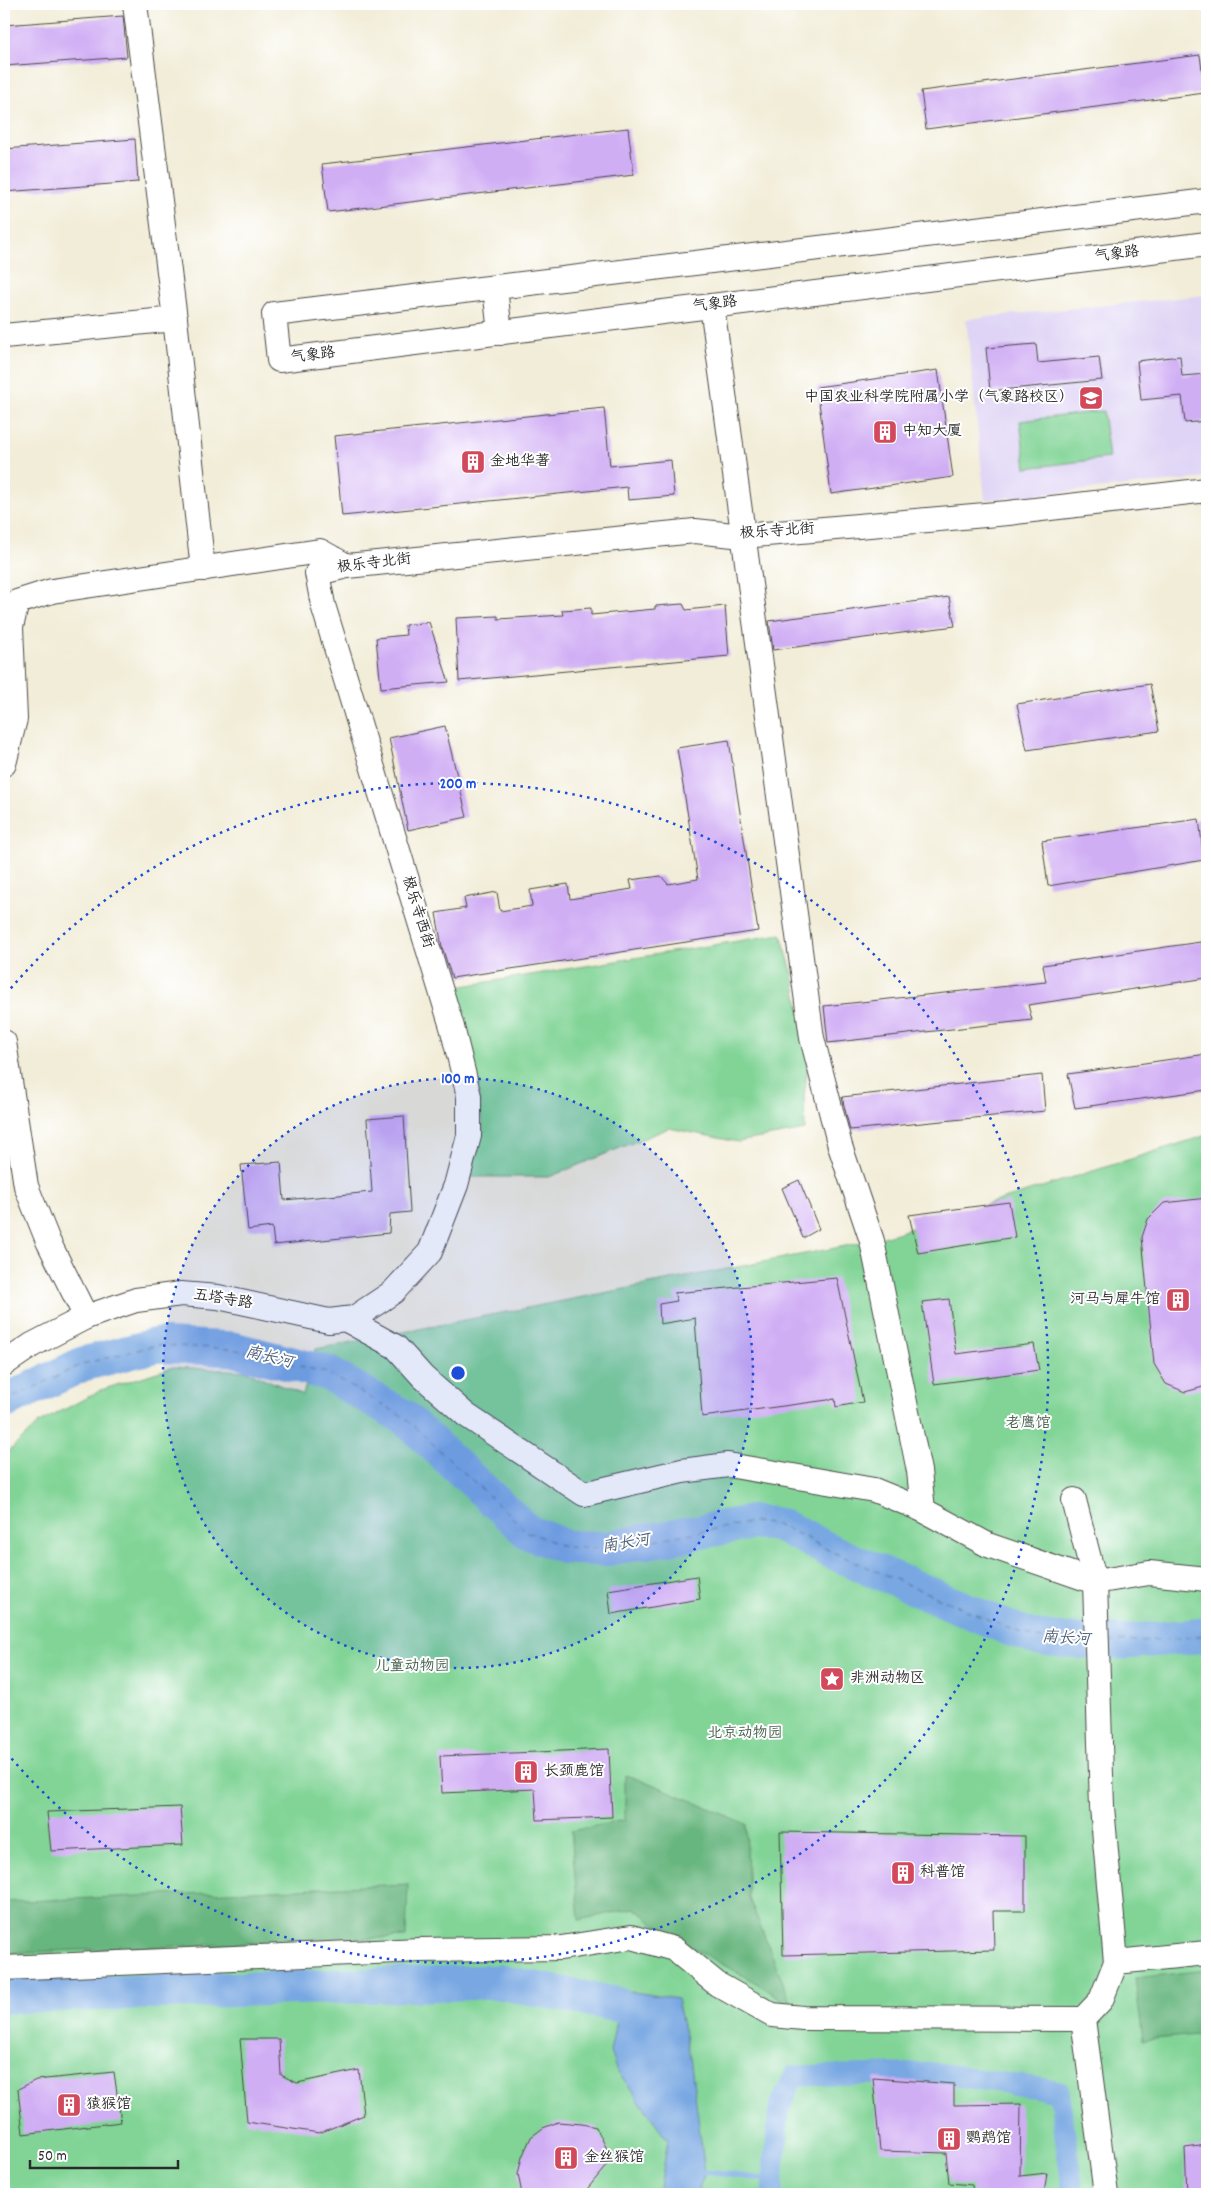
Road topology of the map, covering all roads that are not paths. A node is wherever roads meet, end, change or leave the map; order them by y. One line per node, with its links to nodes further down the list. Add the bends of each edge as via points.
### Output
1 (135, 4): 6 (street)
2 (1207, 201): 4 (street, 气象路)
3 (1207, 244): 5 (street, 气象路)
4 (495, 288): 7 (street); 7 (street, 气象路, via 274,314 279,360)
5 (712, 306): 7 (street, 气象路); 10 (street)
6 (175, 319): 8 (street); 12 (street)
7 (500, 333)
8 (4, 336)
9 (1207, 490): 10 (street, 极乐寺北街, via 1008,513)
10 (743, 536): 11 (street, 极乐寺北街, via 694,531); 21 (street, via 812,1038 840,1146 872,1241 919,1471)
11 (347, 566): 12 (street, via 320,551); 13 (street, 极乐寺北街)
12 (203, 569): 14 (street, via 52,591 17,602 11,627 15,719)
13 (317, 573): 16 (street, 极乐寺西街, via 323,605 452,1026 469,1096 469,1136 456,1185)
14 (4, 764)
15 (4, 1042): 17 (street, via 26,1186 48,1241)
16 (430, 1252): 18 (street, 五塔寺路, via 393,1292 354,1318)
17 (86, 1317): 18 (street, 五塔寺路, via 136,1300 182,1294 218,1297 329,1321); 19 (street, 五塔寺路, via 32,1345)
18 (344, 1319): 21 (street, via 396,1346 423,1377 466,1415 584,1494 682,1470 728,1464 874,1490)
19 (4, 1364)
20 (1074, 1500): 23 (street)
21 (923, 1510): 23 (street, via 988,1545)
22 (1207, 1579): 23 (street, via 1149,1573)
23 (1095, 1582): 25 (street, via 1102,1807)
24 (1207, 1953): 25 (street)
25 (1116, 1962): 27 (street, via 1101,2000)
26 (4, 1968): 27 (street, via 420,1950 561,1948 631,1937 674,1948 717,1984 772,2015 803,2018)
27 (1083, 2019): 28 (street)
28 (1106, 2194)

